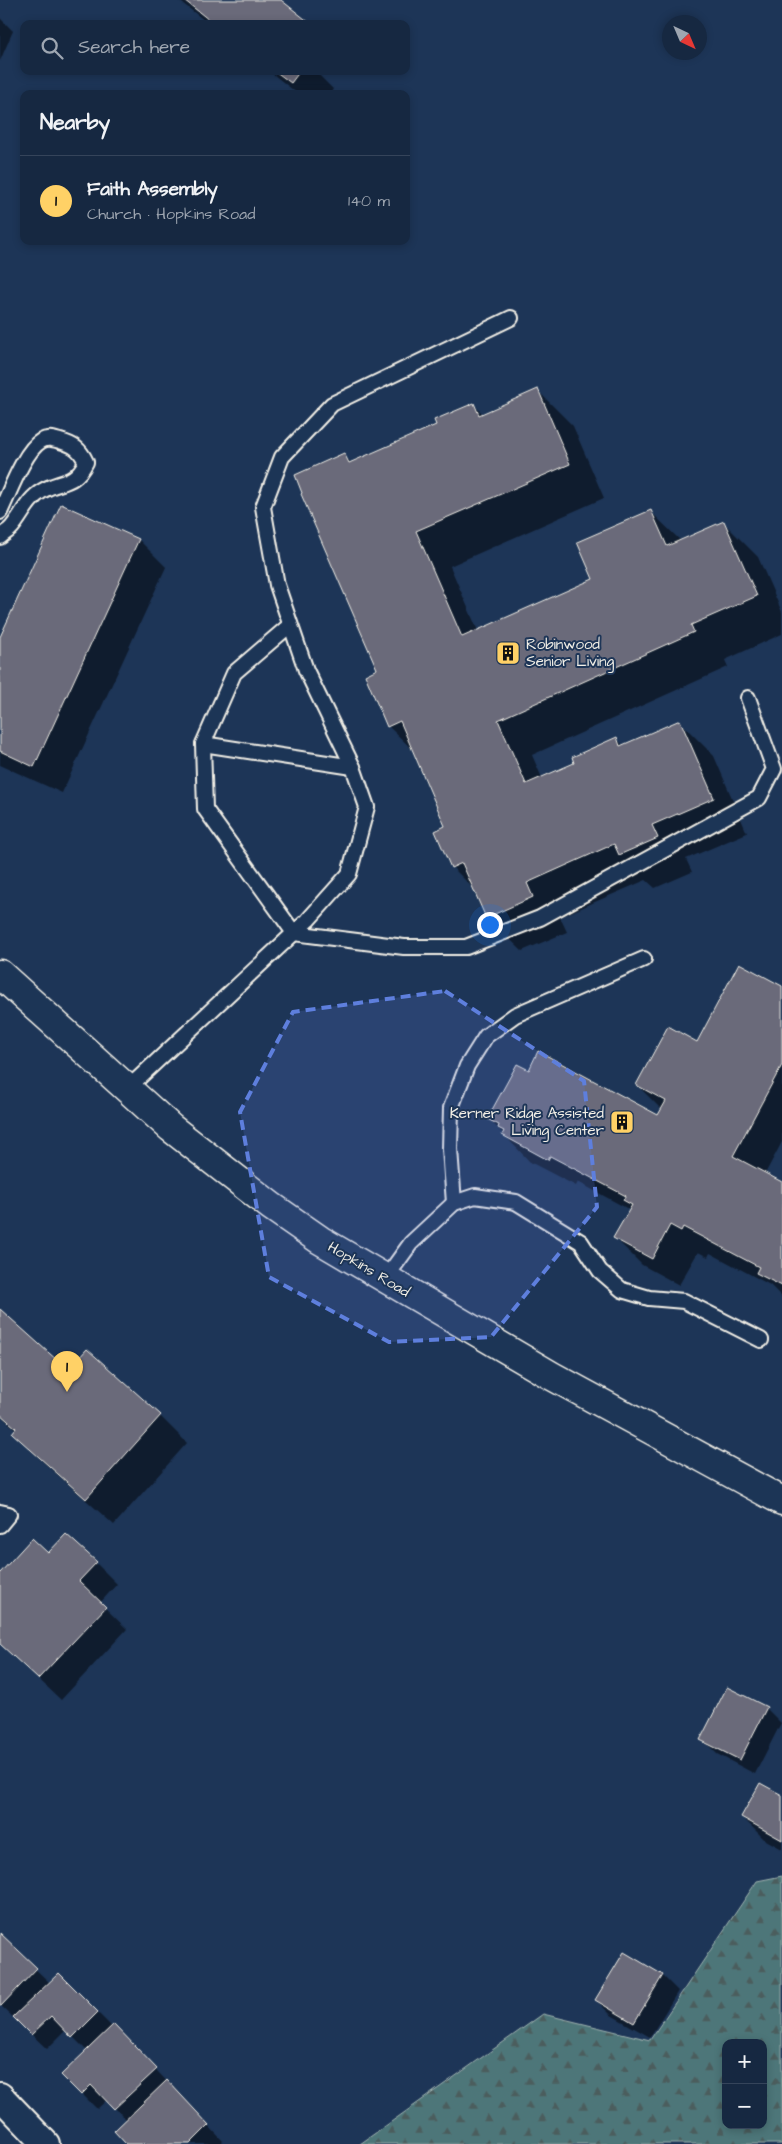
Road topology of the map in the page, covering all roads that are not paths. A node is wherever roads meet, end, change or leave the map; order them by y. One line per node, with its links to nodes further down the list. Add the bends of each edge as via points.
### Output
1 (511, 318): 4 (lane, via 332,404 282,457 263,506 277,585)
2 (0, 512): 3 (lane, via 25,462 42,440 51,438 73,445 82,453 86,462 81,472 72,480 42,491 32,499 11,528)
3 (0, 536)
4 (290, 625): 6 (lane, via 234,673); 7 (lane, via 306,670)
5 (748, 698): 8 (lane, via 774,769 759,798 540,918 466,947 404,948)
6 (203, 744): 7 (lane); 8 (lane, via 205,809)
7 (353, 767): 8 (lane, via 367,807 348,874)
8 (294, 933): 11 (lane)
9 (644, 959): 12 (lane, via 515,1015 486,1036 467,1066 451,1108)
10 (0, 974): 11 (main road, Hopkins Road)
11 (127, 1089): 13 (main road, Hopkins Road, via 271,1206)
12 (454, 1203): 13 (lane, via 411,1243); 14 (lane, via 475,1196 516,1202 581,1242 600,1270 622,1290 649,1298 684,1301)
13 (385, 1280): 15 (main road, Hopkins Road, via 552,1376)
14 (761, 1340)
15 (782, 1501)
16 (0, 2096): 17 (street)
17 (46, 2144)

